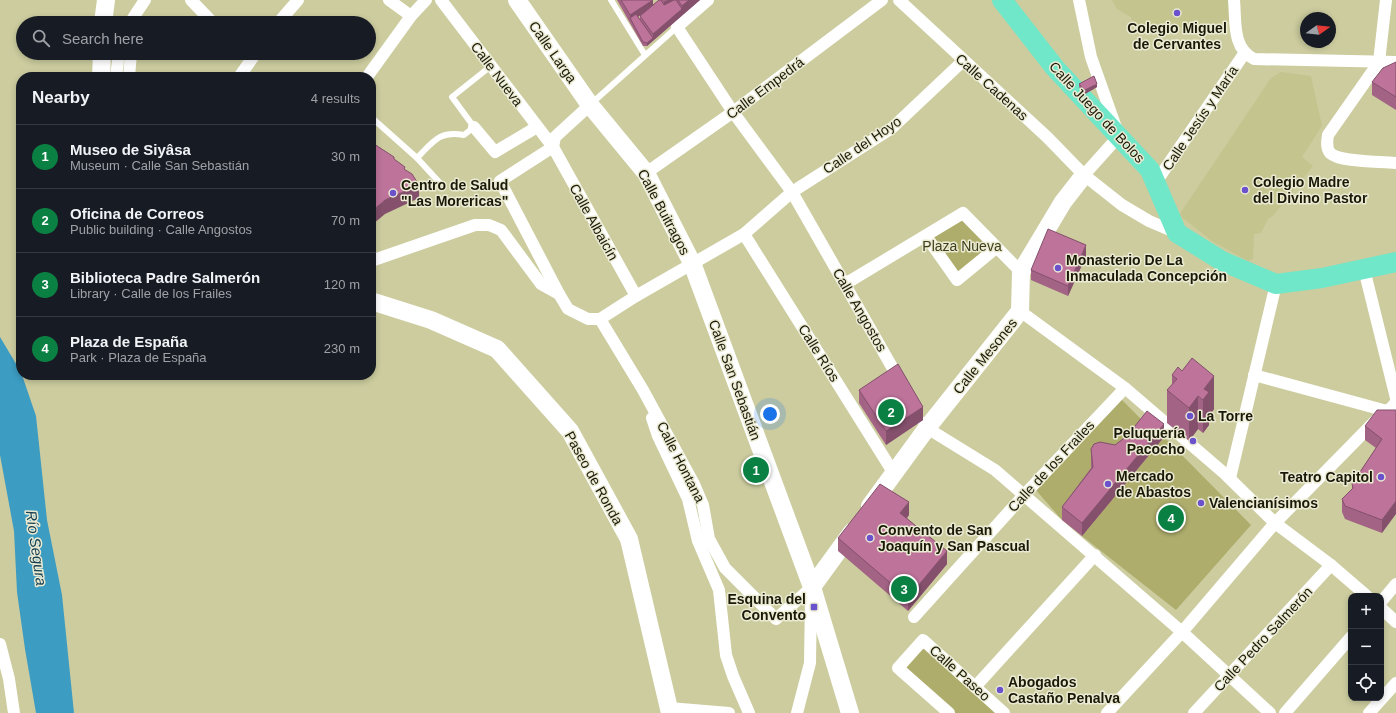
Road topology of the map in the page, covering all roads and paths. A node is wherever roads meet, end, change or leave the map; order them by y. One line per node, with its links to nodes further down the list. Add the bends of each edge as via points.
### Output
1 (106, 0): 17 (main road)
2 (144, 0): 18 (street)
3 (191, 0): 19 (street)
4 (298, 0): 20 (street)
5 (389, 0): 21 (street)
6 (426, 0): 21 (street)
7 (441, 0): 32 (street, Calle Nueva)
8 (517, 0): 38 (main road, Calle Larga)
9 (611, 0): 24 (lane)
10 (708, 0): 22 (street)
11 (882, 0): 39 (street, Calle Empedrá)
12 (899, 0): 29 (street, Calle Cadenas)
13 (1002, 0): 43 (main road, Calle Juego de Bolos, via 1055,68)
14 (1079, 0): 43 (street, via 1091,57)
15 (1234, 0): 23 (street, via 1238,46)
16 (1386, 0): 30 (street)
17 (104, 16)
18 (135, 16)
19 (206, 16)
20 (284, 16)
21 (411, 16): 37 (street)
22 (677, 26): 24 (lane); 39 (street, Calle Angostos)
23 (1244, 54): 30 (street, via 1254,59); 49 (street, Calle Jesús y María)
24 (645, 55): 38 (lane)
25 (102, 60): 33 (main road)
26 (118, 60): 34 (street)
27 (130, 60): 35 (street)
28 (249, 60): 36 (street)
29 (963, 61): 48 (street, Calle Cadenas, via 1047,137); 51 (street, Calle del Hoyo, via 892,128)
30 (1379, 62): 31 (street); 46 (street, via 1328,135 1326,143 1329,152 1337,158)
31 (1396, 62)
32 (491, 66): 41 (street, Calle Nueva); 42 (lane, via 452,97)
33 (101, 72)
34 (117, 72)
35 (129, 72)
36 (242, 72)
37 (371, 72)
38 (590, 105): 44 (street, via 555,137); 47 (main road, Calle Buitragos)
39 (733, 112): 47 (street, Calle Empedrá); 51 (street, Calle Angostos)
40 (376, 121): 45 (lane)
41 (537, 126): 42 (street, via 495,152); 44 (street, Calle Nueva)
42 (474, 127): 45 (lane, via 464,135 451,133 436,139)
43 (1119, 136): 48 (street); 49 (main road, Calle Juego de Bolos, via 1150,170)
44 (553, 147): 63 (street, via 500,181); 64 (street, Calle Albaicín)
45 (417, 158): 50 (lane)
46 (1396, 163)
47 (646, 172): 58 (main road, Calle Buitragos)
48 (1084, 175): 52 (street, Calle Cadenas, via 1122,205 1149,221); 60 (main road, Calle Mesones, via 1063,202)
49 (1156, 182): 52 (main road, Calle Juego de Bolos)
50 (440, 183)
51 (792, 192): 53 (street, Calle del Hoyo); 61 (street, Calle Angostos)
52 (1177, 233): 62 (main road, via 1222,261)
53 (744, 234): 58 (street, Calle del Hoyo); 74 (street, Calle Ríos)
54 (926, 236): 55 (street, via 963,213); 55 (street, via 957,280); 61 (street)
55 (996, 248): 60 (street)
56 (376, 259): 63 (street, via 475,225 489,225 501,230 541,284)
57 (1396, 262): 59 (main road)
58 (692, 264): 64 (street, Calle del Hoyo); 81 (main road, Calle San Sebastián)
59 (1364, 269): 62 (main road); 72 (street)
60 (1021, 272): 66 (main road, Calle Mesones)
61 (845, 284): 71 (street, Calle Angostos)
62 (1276, 284): 68 (street)
63 (559, 294): 67 (street, via 568,309 588,319)
64 (636, 296): 67 (street, Calle del Hoyo)
65 (376, 303): 93 (main road, Paseo de Ronda, via 431,320 497,349 570,431 629,539)
66 (1020, 312): 69 (street); 73 (main road, Calle Mesones)
67 (600, 320): 70 (street, Calle Hontana)
68 (1254, 375): 72 (street); 75 (street)
69 (1125, 388): 75 (street); 76 (street, Calle de los Frailes)
70 (643, 390): 81 (street, Calle Hontana, via 694,484 703,505 709,539 725,568 776,619); 96 (street, via 658,436 688,499 698,541 718,590 726,655)
71 (905, 390)
72 (1393, 406): 77 (street)
73 (923, 421): 74 (main road, Calle Mesones); 76 (street, via 995,470)
74 (894, 472): 81 (main road, Calle Mesones)
75 (1230, 478): 77 (street)
76 (1024, 495): 78 (street); 85 (street, Calle de los Frailes)
77 (1275, 523): 79 (street); 87 (street)
78 (1095, 555): 87 (street); 92 (street)
79 (1331, 565): 82 (street); 90 (street, Calle Pedro Salmerón)
80 (1396, 584): 83 (street)
81 (812, 587): 97 (street, via 810,663); 98 (main road, Calle San Sebastián)
82 (1364, 593)
83 (1384, 598)
84 (1384, 611): 86 (street)
85 (914, 617)
86 (1396, 622)
87 (1182, 632): 90 (street); 101 (street)
88 (1348, 640): 104 (street)
89 (0, 644): 94 (street)
90 (1229, 675): 102 (street, Calle Pedro Salmerón); 103 (street)
91 (1396, 683): 105 (street)
92 (975, 687): 99 (street, Calle Paseo, via 923,640 898,668); 100 (street, Calle Paseo)
93 (669, 710): 95 (street)
94 (14, 713)
95 (729, 713)
96 (749, 713)
97 (797, 713)
98 (850, 713)
99 (949, 713)
100 (1004, 713)
101 (1107, 713)
102 (1194, 713)
103 (1270, 713)
104 (1285, 713)
105 (1369, 713)

